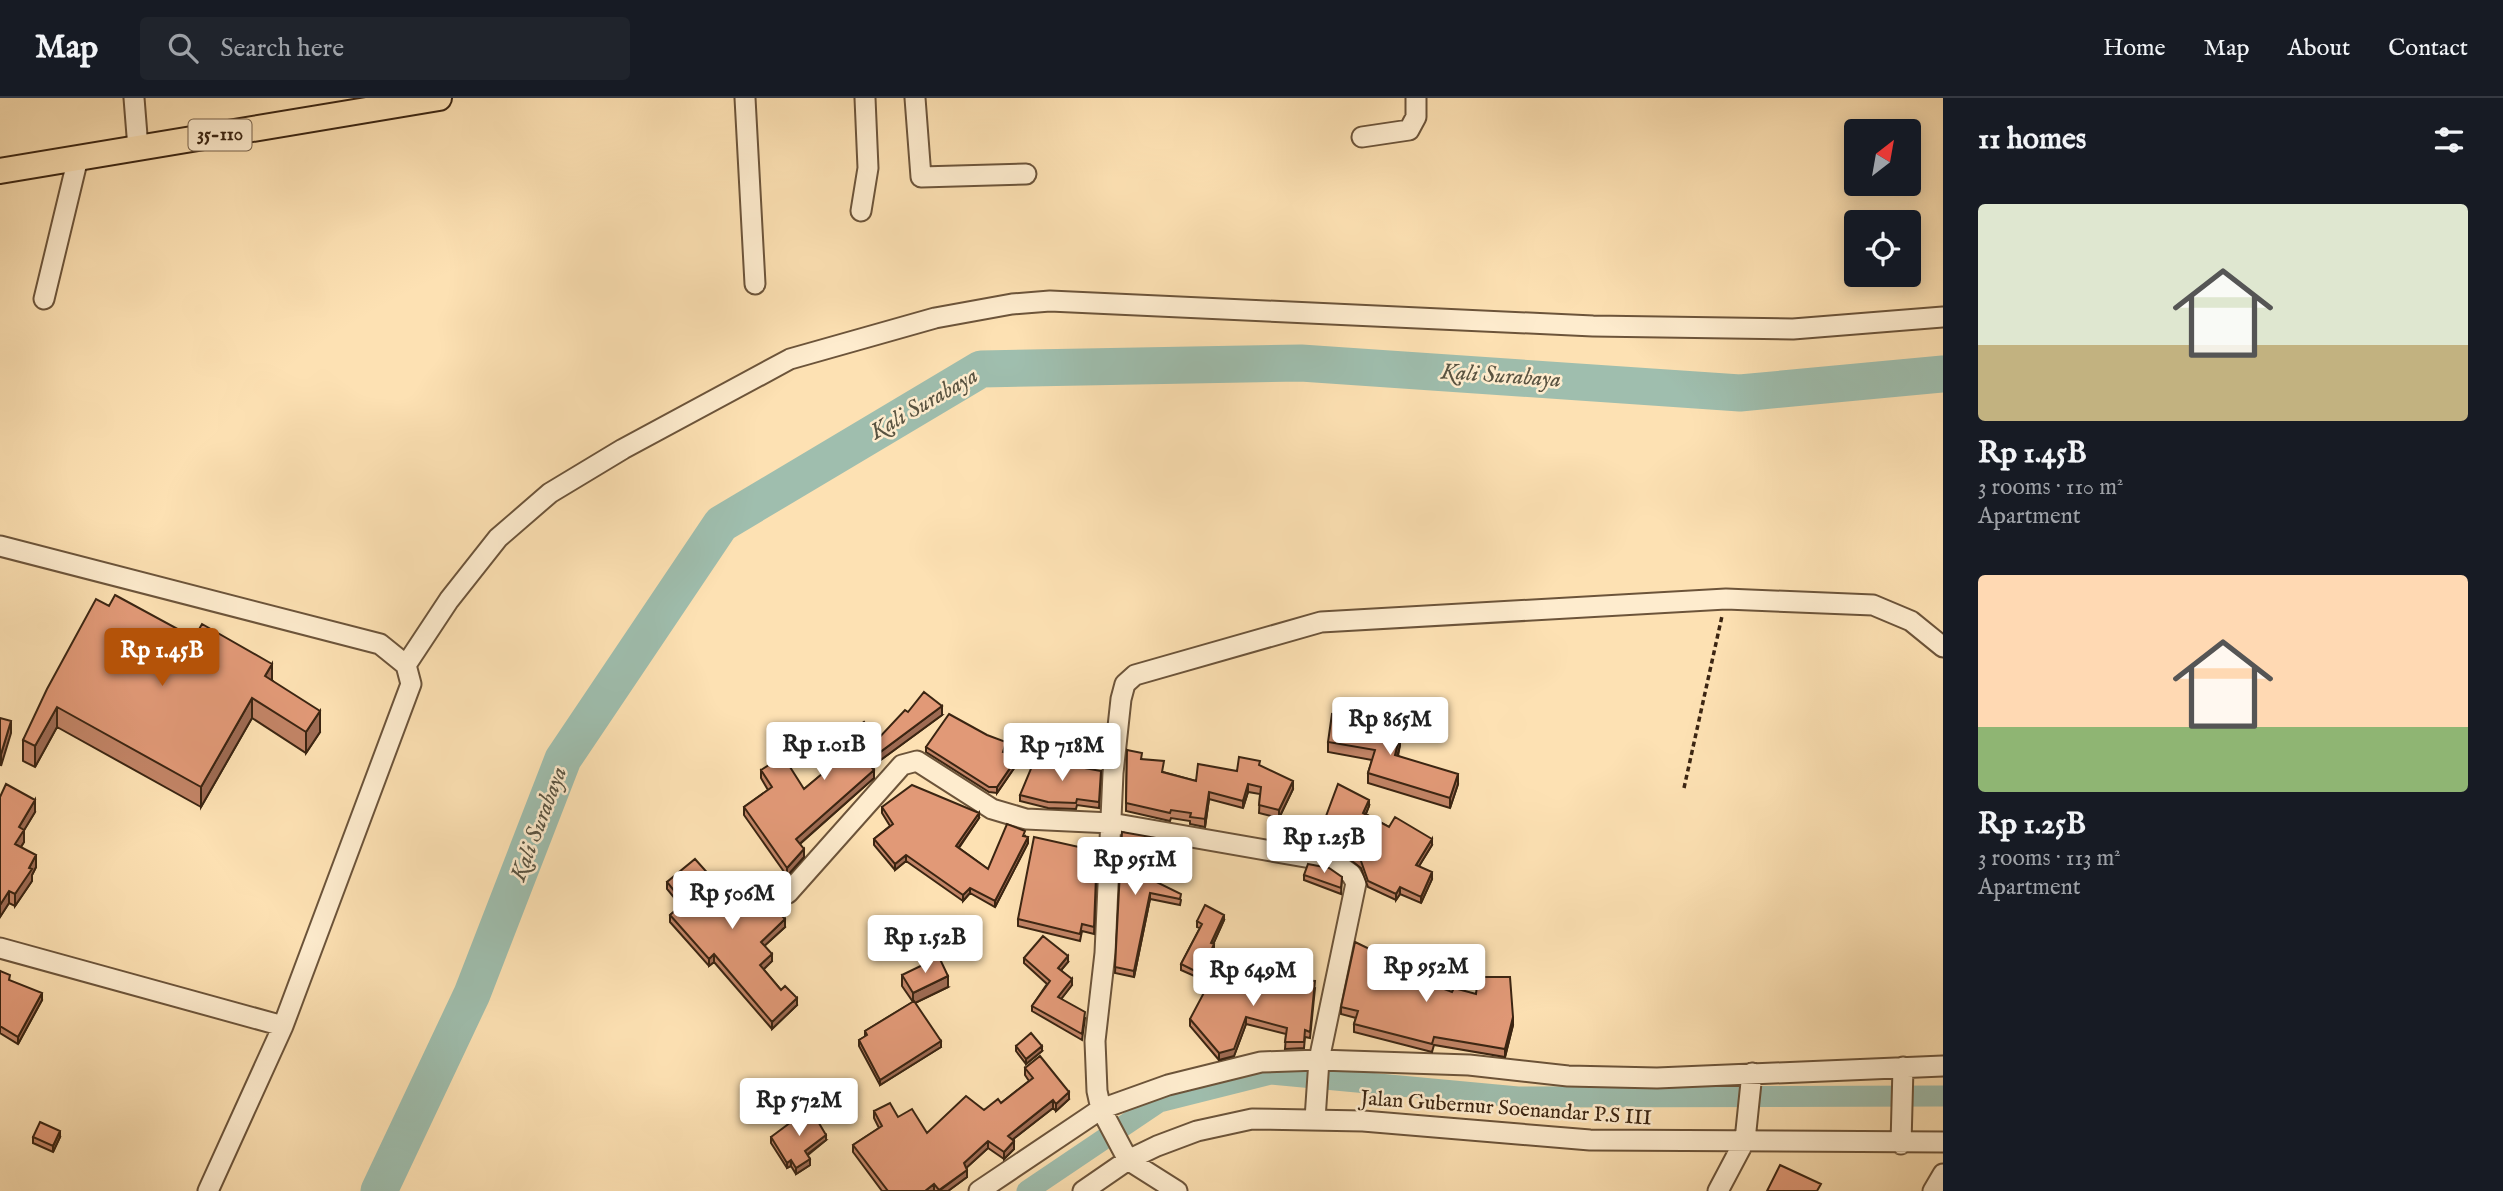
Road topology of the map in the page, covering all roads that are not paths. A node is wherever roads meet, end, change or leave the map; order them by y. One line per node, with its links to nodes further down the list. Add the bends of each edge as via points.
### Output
1 (134, 98): 9 (street)
2 (439, 98): 7 (main road, 35-110)
3 (746, 98): 14 (street)
4 (864, 98): 13 (street, via 868,168)
5 (915, 98): 12 (street, via 921,177)
6 (1416, 98): 8 (street, via 1416,117 1409,130)
7 (393, 102): 9 (main road, 35-110)
8 (1362, 137)
9 (138, 148): 10 (main road, 35-110)
10 (78, 158): 11 (main road, 35-110); 15 (street)
11 (0, 171)
12 (1026, 174)
13 (861, 211)
14 (755, 284)
15 (44, 299)
16 (1943, 317): 19 (street, via 1793,329 1593,326 1050,301 935,318 790,359 550,494 498,538 449,600)
17 (0, 546): 19 (street, via 380,644)
18 (1943, 647): 20 (street, via 1910,621 1873,605 1726,599 1321,622 1135,675 1125,684)
19 (406, 666): 23 (street, via 411,684)
20 (1111, 823): 21 (street, via 1009,815 992,809 924,764 909,762); 24 (street, via 1334,862 1351,874 1356,883); 29 (street, via 1105,953 1095,1041 1097,1091)
21 (788, 893)
22 (0, 948): 23 (street)
23 (283, 1026): 36 (street)
24 (1318, 1066): 27 (street, via 1469,1065 1568,1076); 28 (street); 29 (street, via 1261,1062 1226,1069 1168,1085)
25 (1943, 1066): 26 (street)
26 (1902, 1076): 27 (street); 31 (street)
27 (1751, 1078): 30 (street)
28 (1315, 1112): 30 (street, Jalan Gubernur Soenandar P.S III, via 1590,1140 1665,1143); 33 (street, Jalan Gubernur Soenandar P.S III, via 1196,1131)
29 (1103, 1113): 33 (street); 37 (street)
30 (1745, 1133): 31 (street, Jalan Gubernur Soenandar P.S III); 39 (street)
31 (1901, 1137): 32 (street, Jalan Gubernur Soenandar P.S III)
32 (1943, 1142)
33 (1125, 1154): 35 (street, Jalan Gubernur Soenandar P.S III); 38 (street)
34 (1943, 1174): 40 (street)
35 (1098, 1189)
36 (208, 1191)
37 (979, 1191)
38 (1177, 1191)
39 (1718, 1191)
40 (1933, 1191)

